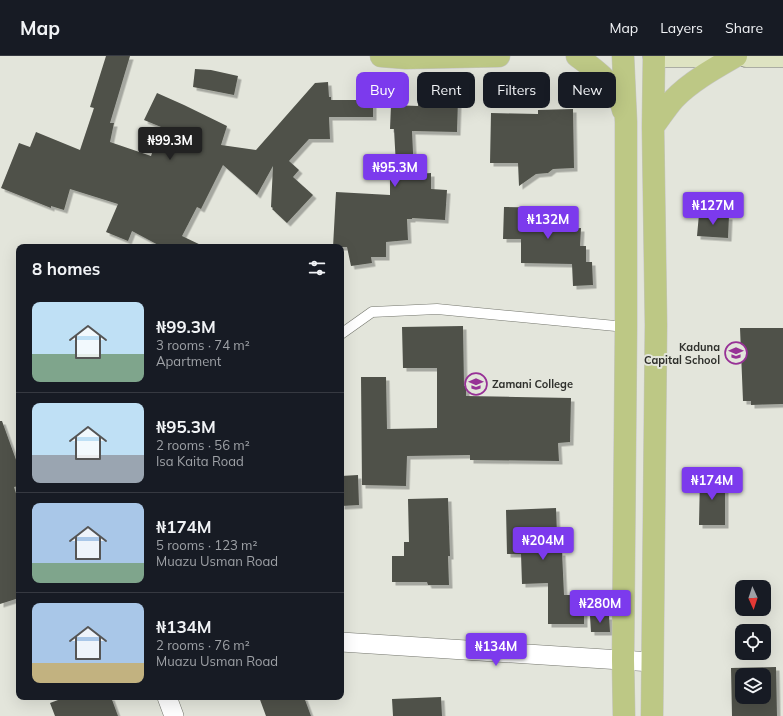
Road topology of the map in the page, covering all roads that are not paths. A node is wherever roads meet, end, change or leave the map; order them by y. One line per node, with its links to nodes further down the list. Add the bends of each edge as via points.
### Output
1 (381, 56): 2 (main road)
2 (499, 56)
3 (577, 56): 11 (main road, via 609,83 619,99)
4 (623, 56): 11 (main road)
5 (646, 56): 6 (main road)
6 (654, 56): 7 (main road); 12 (main road)
7 (709, 56)
8 (736, 56): 12 (main road, via 710,71 674,99)
9 (746, 56): 10 (main road)
10 (783, 56)
11 (626, 122): 13 (main road)
12 (653, 127): 17 (main road, via 656,325)
13 (626, 327): 14 (lane, via 437,309 372,312); 16 (main road)
14 (344, 332)
15 (344, 642): 16 (street)
16 (623, 660): 17 (street); 20 (main road)
17 (652, 662): 21 (main road)
18 (168, 700): 19 (street)
19 (174, 716)
20 (624, 716)
21 (652, 716)

